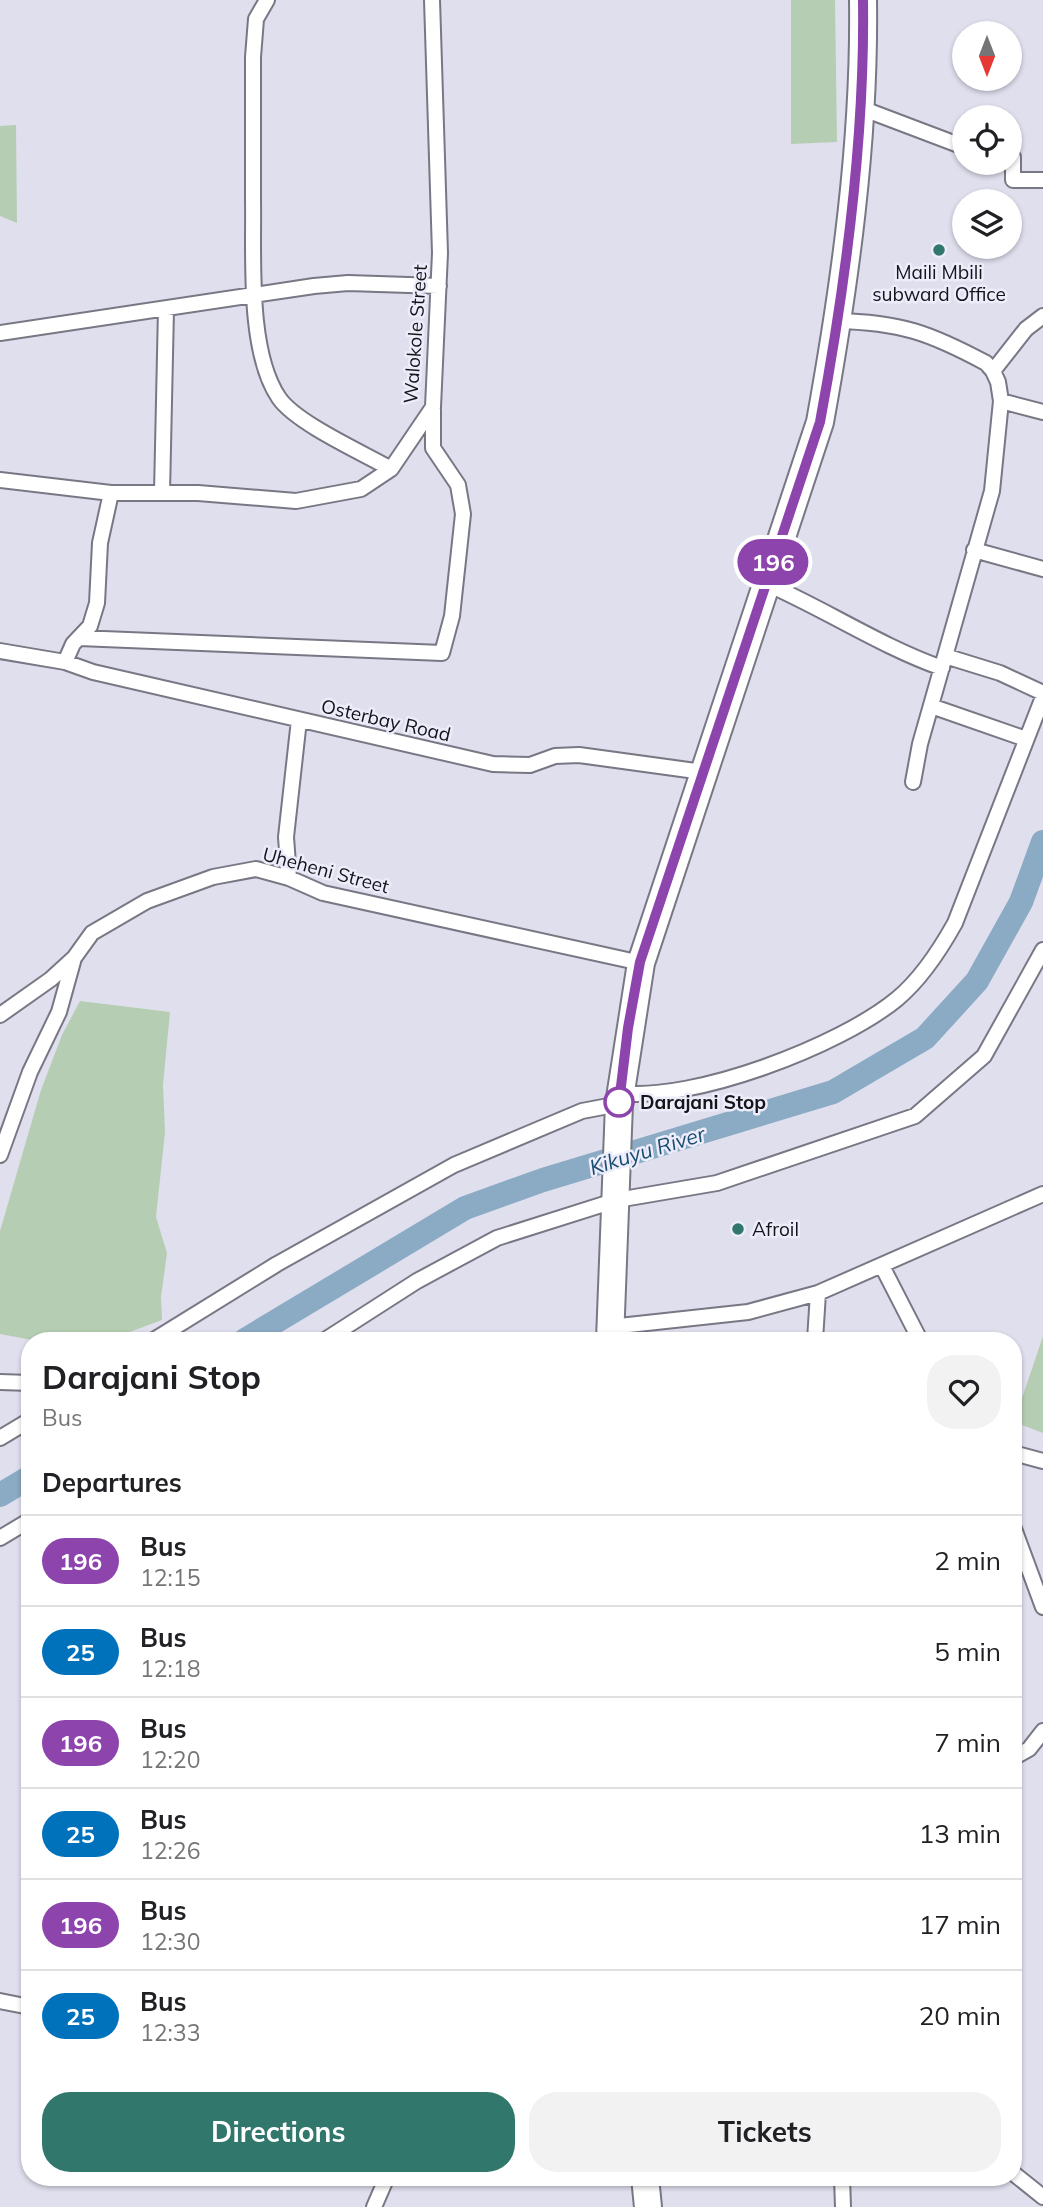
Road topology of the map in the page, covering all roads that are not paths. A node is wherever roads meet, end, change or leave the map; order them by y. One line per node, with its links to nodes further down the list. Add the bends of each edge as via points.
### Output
1 (267, 0): 9 (street, via 256,19 253,57)
2 (432, 0): 8 (street, Walokole Street)
3 (863, 0): 4 (highway)
4 (861, 108): 5 (street); 12 (highway)
5 (952, 142)
6 (1013, 175): 7 (street, via 1013,180)
7 (1043, 180)
8 (439, 286): 9 (street, via 348,283); 16 (street, Walokole Street)
9 (254, 295): 10 (street); 18 (street, via 261,354 280,400)
10 (166, 310): 13 (street); 21 (street)
11 (1043, 316): 14 (street, via 1026,329)
12 (836, 320): 14 (street, via 916,329); 24 (highway, via 820,422)
13 (0, 333)
14 (993, 370): 15 (street)
15 (1001, 401): 17 (street); 22 (street, via 992,491)
16 (433, 407): 18 (street, Walokole Street); 25 (street, via 433,448 458,485 463,514 452,616 442,653)
17 (1043, 412)
18 (391, 469): 21 (street, Walokole Street, via 361,489 296,501)
19 (0, 480): 20 (street, Walokole Street)
20 (111, 493): 21 (street, Walokole Street); 25 (street, via 100,543 97,603 90,626)
21 (162, 493)
22 (974, 550): 23 (street); 28 (street)
23 (1043, 569)
24 (765, 583): 28 (street, via 836,615 908,656); 33 (highway)
25 (79, 638): 27 (street)
26 (0, 651): 27 (street, Osterbay Road)
27 (65, 662): 31 (street, Osterbay Road)
28 (943, 662): 29 (street, via 1000,673); 30 (street)
29 (1043, 695): 32 (street)
30 (931, 706): 32 (street); 34 (street)
31 (299, 720): 33 (street, Osterbay Road, via 493,764 530,765 555,756 579,755); 35 (street, via 286,837)
32 (1026, 739): 40 (street, via 955,923 899,998 861,1025 736,1076 700,1088)
33 (703, 772): 38 (highway)
34 (914, 782)
35 (289, 878): 37 (street, Uheheni Street, via 256,869 213,877 147,901 92,933); 38 (street, Uheheni Street, via 323,892)
36 (1043, 950): 42 (street, via 984,1056 915,1116 717,1183)
37 (74, 958): 39 (street, Uheheni Street); 41 (street, via 59,1012 30,1072)
38 (640, 962): 40 (highway)
39 (0, 1015)
40 (619, 1103): 42 (highway); 46 (street, via 582,1111 454,1165)
41 (0, 1155)
42 (617, 1194): 47 (street, via 497,1238 416,1281); 48 (highway)
43 (1043, 1194): 44 (street)
44 (882, 1266): 45 (street); 51 (street)
45 (818, 1293): 49 (street, via 748,1312); 50 (street)
46 (167, 1332)
47 (337, 1332)
48 (610, 1332)
49 (623, 1332)
50 (816, 1332)
51 (916, 1332)
52 (0, 1382): 53 (street)
53 (21, 1383)
54 (21, 1425): 55 (street)
55 (0, 1438)
56 (1022, 1455): 57 (street)
57 (1043, 1461)
58 (21, 1525): 59 (street)
59 (0, 1538)
60 (1022, 1553): 61 (street)
61 (1024, 1559): 62 (street); 63 (street)
62 (1022, 1561)
63 (1043, 1607)
64 (1043, 1731): 65 (street)
65 (1022, 1753)
66 (0, 2001): 67 (street)
67 (21, 2005)
68 (1022, 2180): 72 (street)
69 (383, 2186): 73 (street)
70 (646, 2186): 74 (highway)
71 (842, 2186): 75 (street)
72 (1043, 2197)
73 (374, 2207)
74 (648, 2207)
75 (843, 2207)

